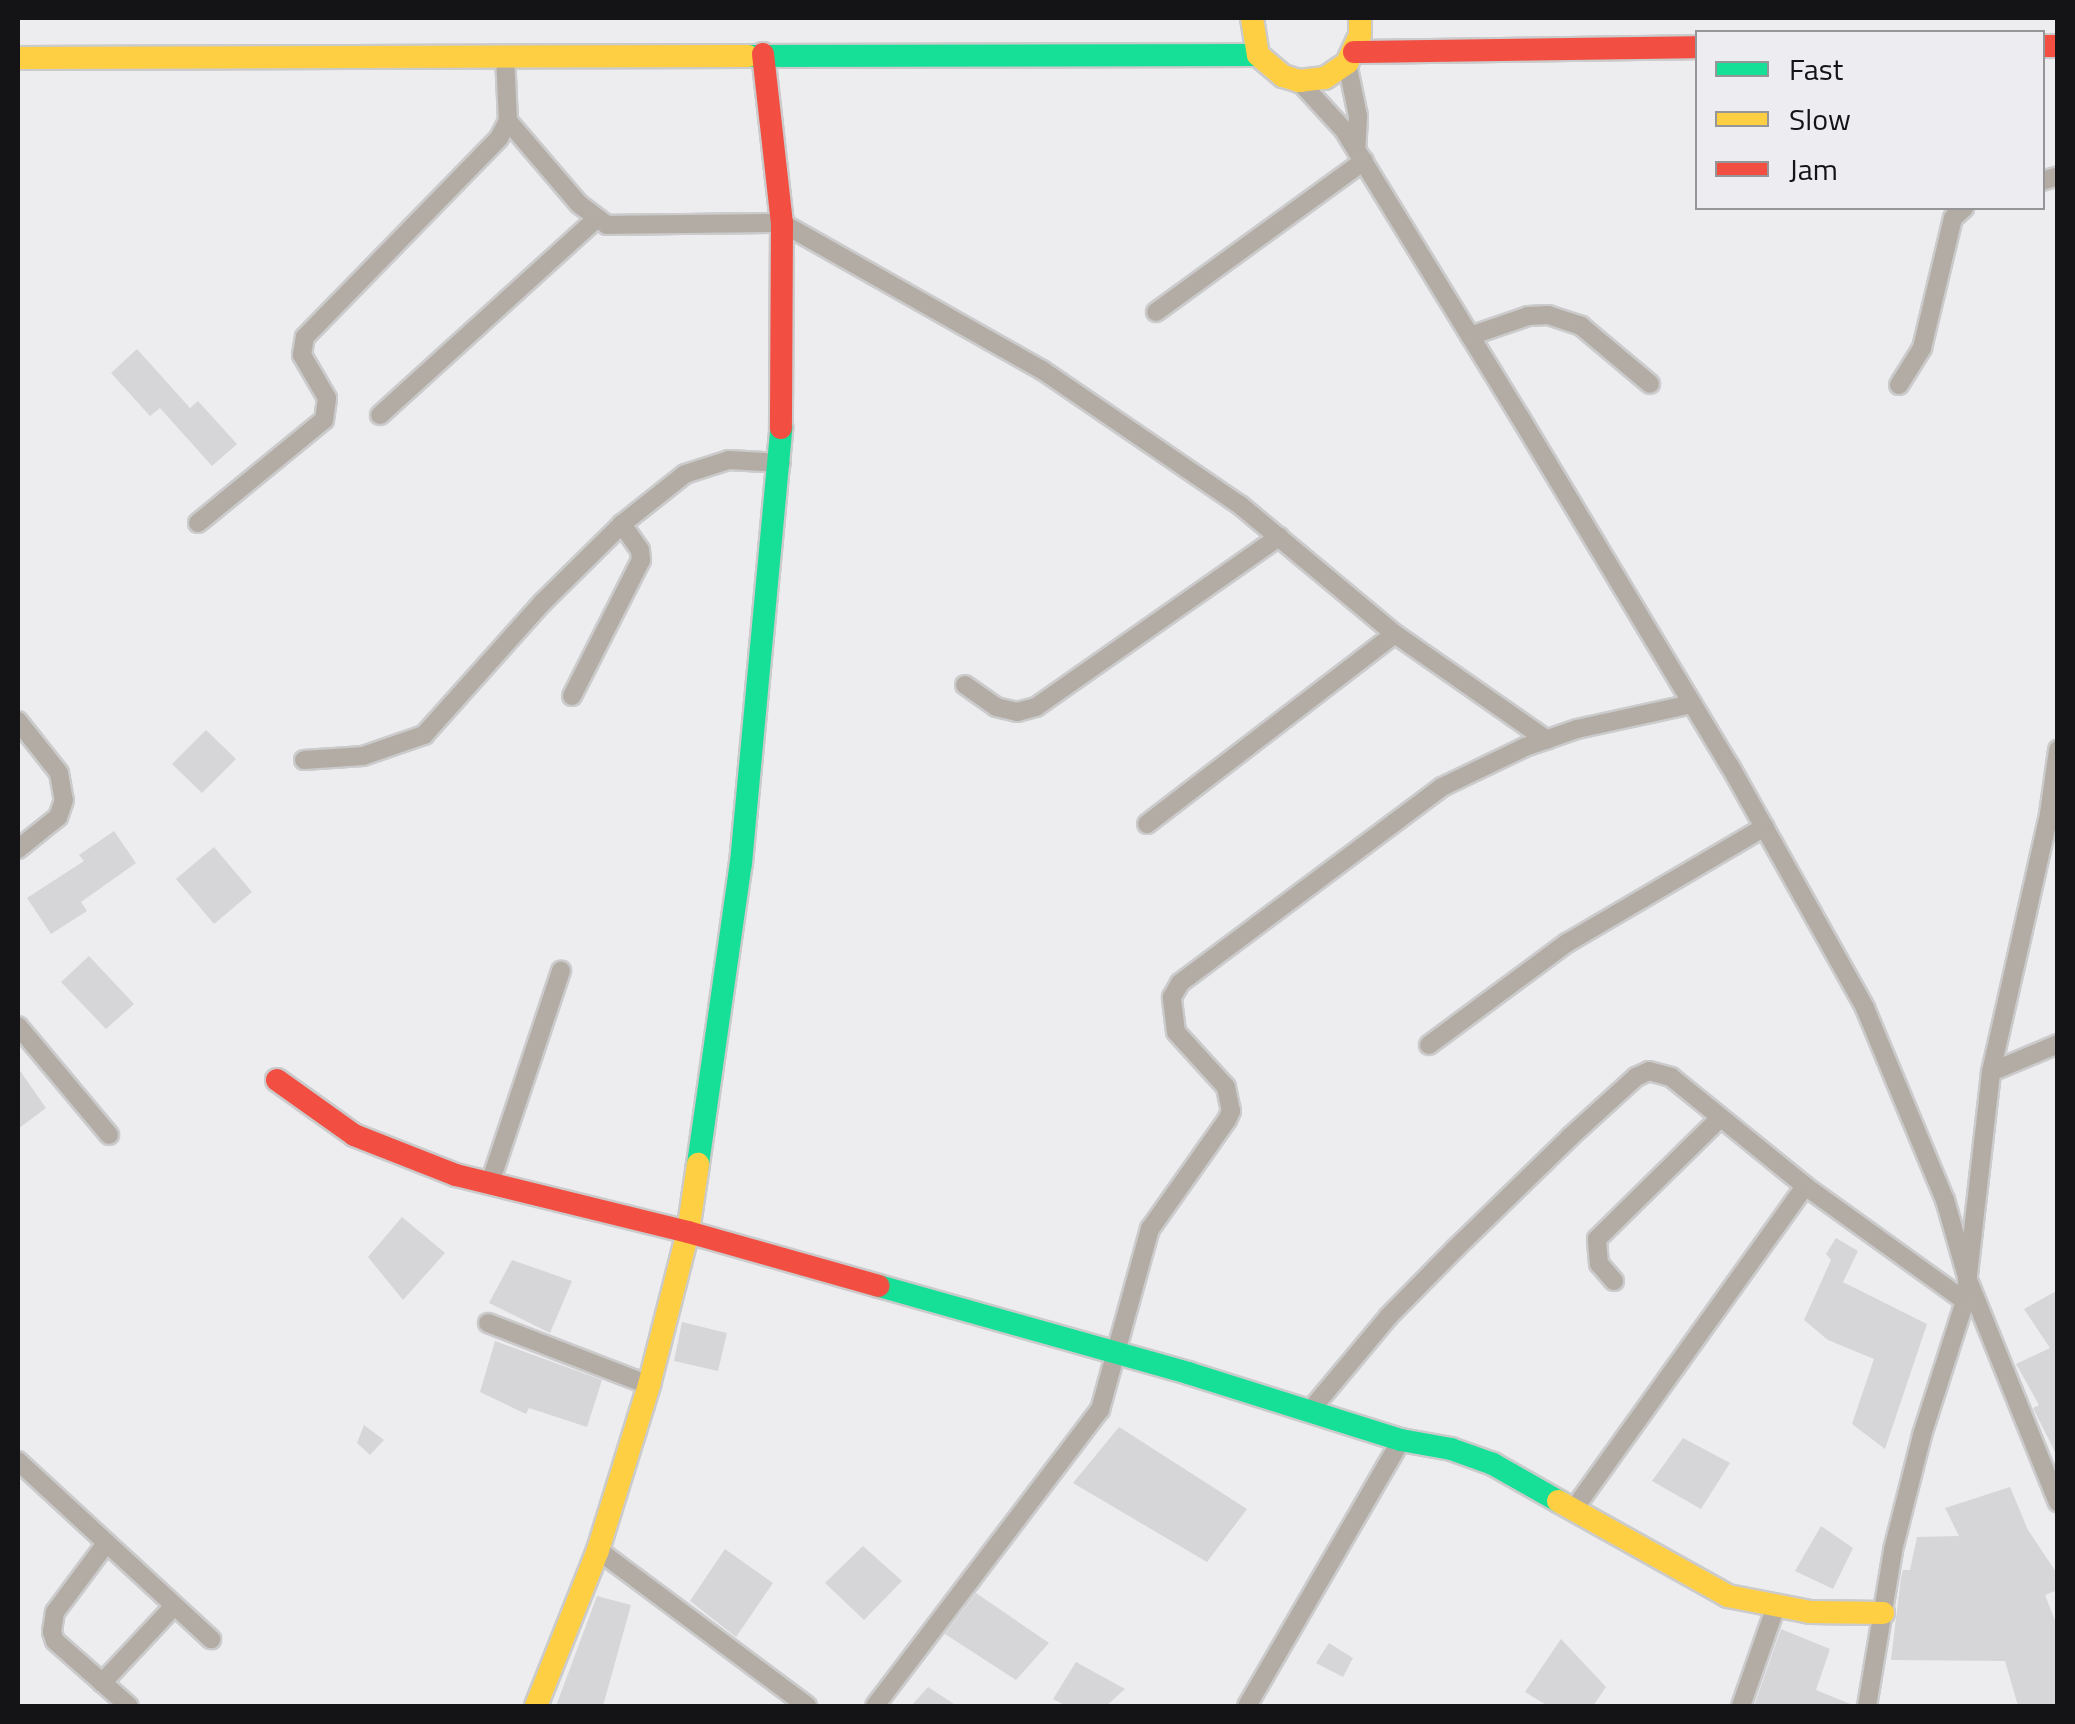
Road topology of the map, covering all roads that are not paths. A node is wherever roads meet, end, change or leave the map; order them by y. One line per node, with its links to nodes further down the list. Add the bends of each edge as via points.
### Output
1 (1252, 18): 5 (street)
2 (1360, 18): 8 (street)
3 (1695, 47): 8 (street)
4 (763, 54): 5 (street); 6 (street); 14 (street)
5 (1258, 54): 9 (street)
6 (505, 56): 7 (street); 10 (street)
7 (18, 58)
8 (1351, 58): 9 (street, via 1325,78); 11 (street)
9 (1298, 81): 11 (street)
10 (508, 120): 13 (street); 21 (street, via 485,154 305,338 302,355 326,398 324,420)
11 (1360, 155): 15 (street); 16 (street)
12 (1962, 210): 18 (street, via 1941,258 1922,348)
13 (596, 220): 14 (street, via 625,228); 19 (street)
14 (782, 223): 20 (street); 23 (street, via 1042,370)
15 (1156, 312)
16 (1470, 336): 17 (street, via 1548,315 1581,326); 27 (street)
17 (1650, 384)
18 (1899, 386)
19 (380, 415)
20 (781, 464): 22 (street, via 705,464); 47 (street, via 741,862)
21 (198, 524)
22 (622, 524): 26 (street, via 641,560); 31 (street, via 424,734 363,756)
23 (1280, 537): 24 (street); 25 (street, via 1036,707 996,707)
24 (1395, 634): 29 (street); 33 (street)
25 (965, 685)
26 (572, 696)
27 (1692, 704): 29 (street); 34 (street)
28 (18, 721): 36 (street, via 59,773 64,800 58,817)
29 (1547, 740): 52 (street, via 1442,787 1180,983 1172,997 1176,1032 1226,1087 1231,1111 1150,1230)
30 (2058, 750): 32 (street)
31 (304, 760)
32 (2049, 814): 35 (street); 41 (street)
33 (1147, 824)
34 (1765, 826): 40 (street, via 1567,944); 48 (street, via 1865,1008 1945,1200)
35 (2058, 838)
36 (18, 849)
37 (562, 971): 45 (street)
38 (18, 1026): 44 (street)
39 (2058, 1044): 41 (street)
40 (1429, 1045)
41 (1991, 1072): 48 (street)
42 (276, 1080): 45 (street, via 354,1135)
43 (1720, 1118): 46 (street); 49 (street, via 1596,1240 1599,1264); 54 (street, via 1660,1071 1636,1077 1389,1316)
44 (108, 1135)
45 (490, 1183): 47 (street)
46 (1805, 1186): 50 (street); 58 (street)
47 (688, 1232): 52 (street); 53 (street)
48 (1968, 1280): 50 (street); 57 (street)
49 (1614, 1282)
50 (1965, 1301): 63 (street, via 1922,1434)
51 (488, 1323): 53 (street)
52 (1115, 1354): 54 (street); 69 (street, via 1100,1410)
53 (649, 1385): 60 (street)
54 (1309, 1412): 55 (street)
55 (1402, 1440): 58 (street, via 1493,1464); 70 (street)
56 (18, 1461): 59 (street)
57 (2058, 1503)
58 (1574, 1509): 62 (street, via 1728,1596)
59 (105, 1545): 61 (street); 65 (street, via 51,1622 55,1641)
60 (598, 1550): 67 (street); 68 (street)
61 (174, 1606): 64 (street); 65 (street)
62 (1776, 1606): 63 (street); 71 (street)
63 (1883, 1614): 72 (street)
64 (211, 1638)
65 (102, 1682): 66 (street)
66 (129, 1706)
67 (536, 1706)
68 (807, 1706)
69 (875, 1706)
70 (1247, 1706)
71 (1742, 1706)
72 (1866, 1706)

